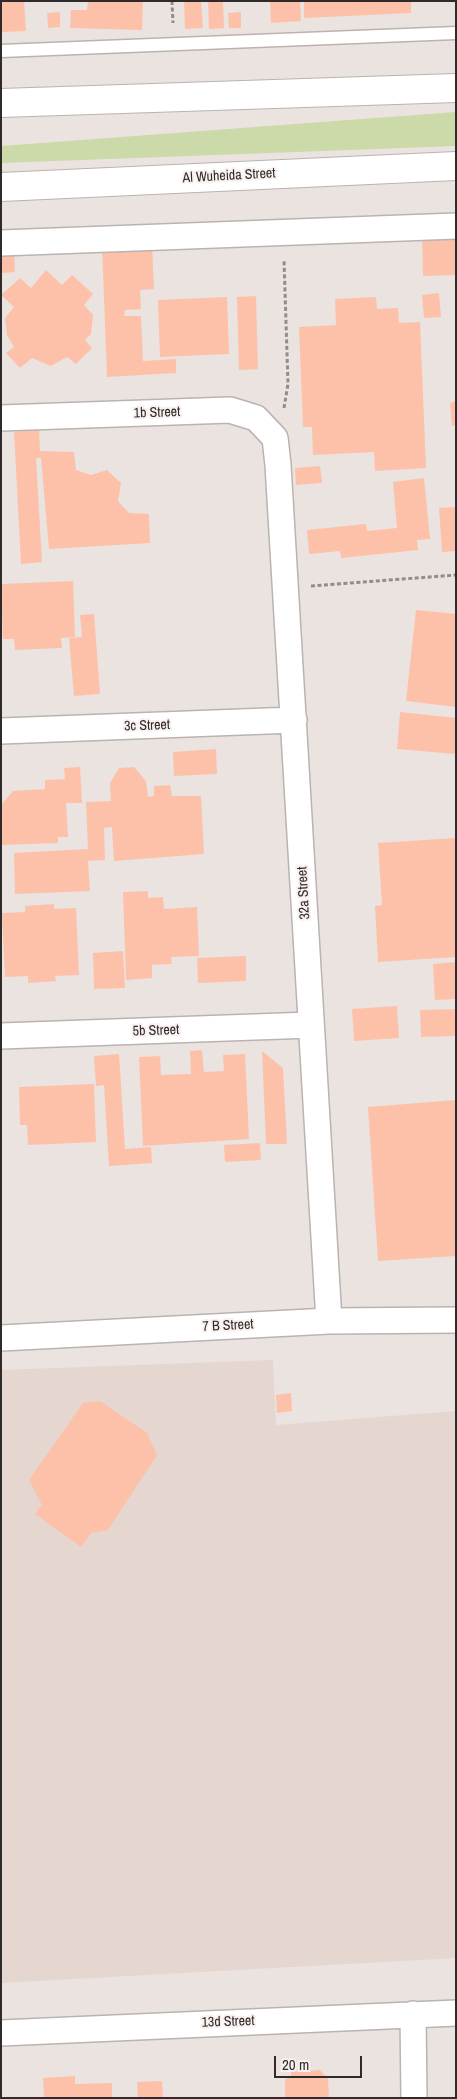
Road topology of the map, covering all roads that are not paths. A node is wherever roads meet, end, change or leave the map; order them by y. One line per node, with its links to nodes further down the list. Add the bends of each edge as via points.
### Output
1 (456, 33): 2 (lane)
2 (1, 51)
3 (456, 88): 4 (main road)
4 (1, 103)
5 (456, 166): 6 (main road, Al Wuheida Street)
6 (1, 187)
7 (456, 226): 8 (street)
8 (1, 243)
9 (1, 418): 10 (street, 1b Street, via 230,410 256,418 275,438)
10 (278, 465): 11 (street, 32a Street)
11 (294, 720): 12 (street, 3c Street); 13 (street, 32a Street)
12 (1, 731)
13 (311, 1025): 14 (street, 5b Street); 16 (street, 32a Street)
14 (1, 1036)
15 (456, 1320): 16 (street, 7 B Street)
16 (329, 1321): 17 (street, 7 B Street)
17 (1, 1338)
18 (456, 2013): 19 (street, 13d Street)
19 (413, 2014): 20 (street, 13d Street); 21 (street)
20 (1, 2033)
21 (414, 2098)

